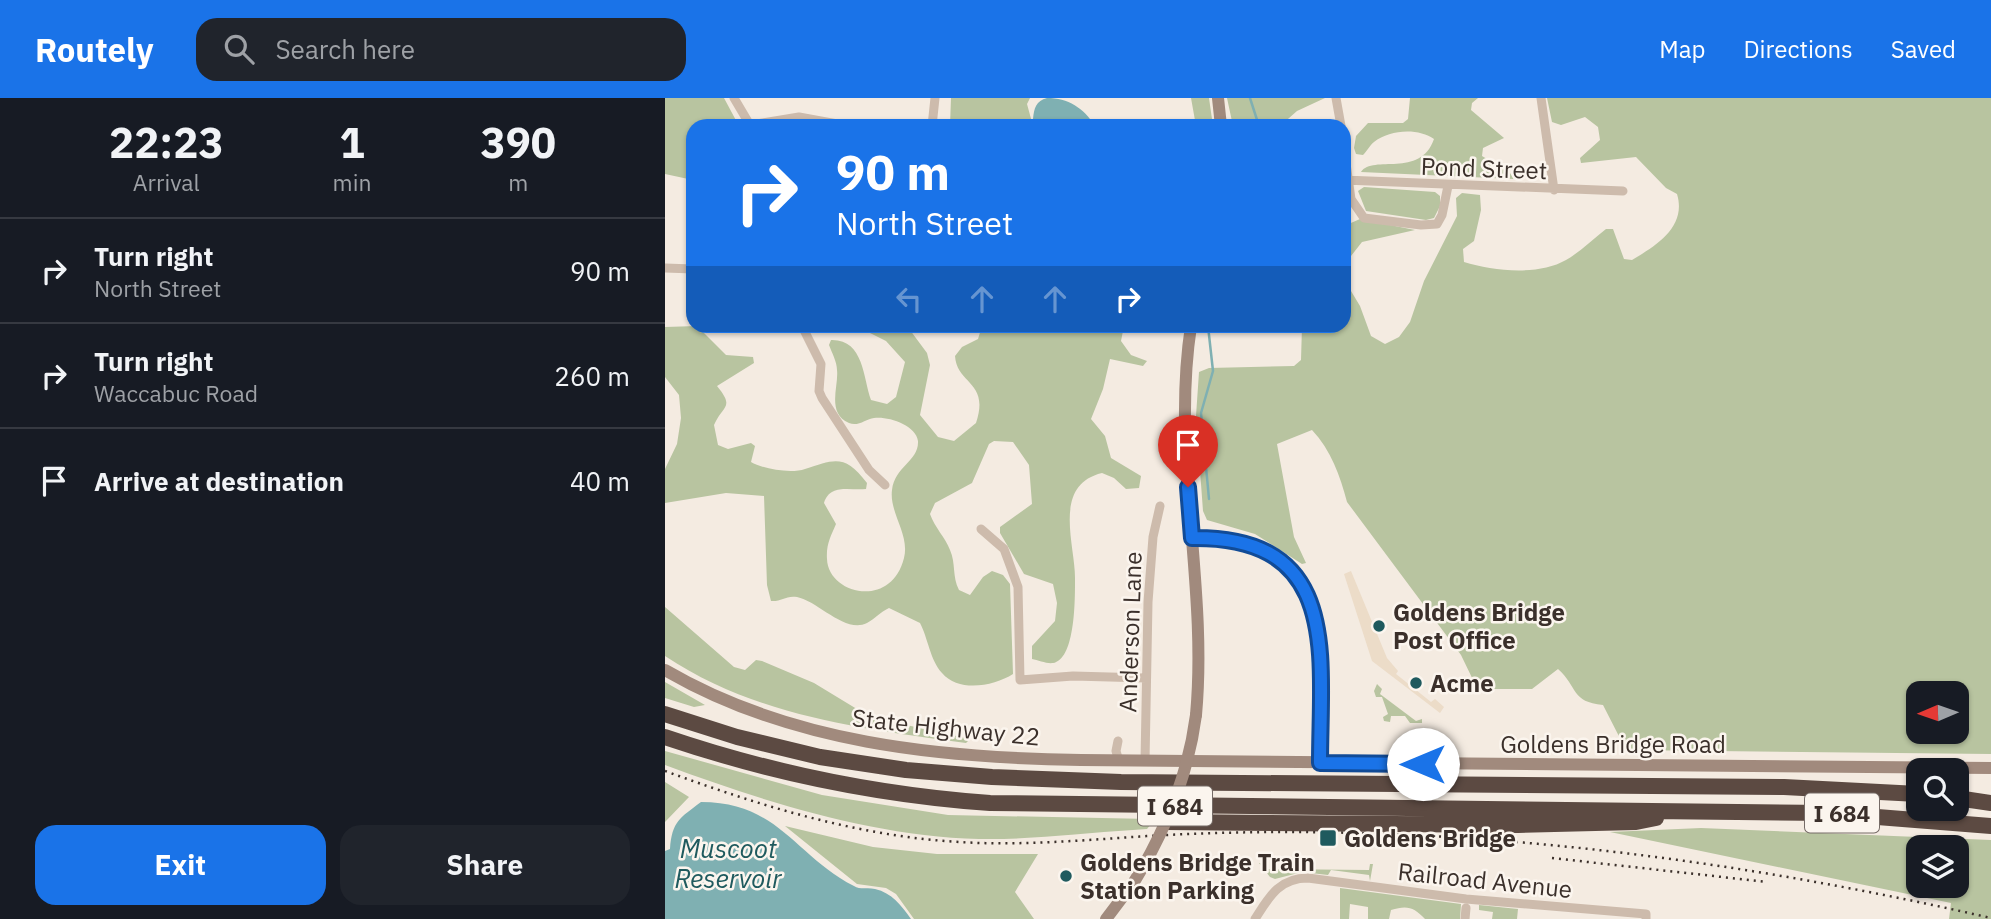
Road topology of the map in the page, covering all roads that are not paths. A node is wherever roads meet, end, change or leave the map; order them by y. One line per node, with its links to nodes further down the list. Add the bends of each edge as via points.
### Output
1 (734, 98): 6 (street)
2 (935, 98): 9 (street)
3 (1218, 98): 10 (main road)
4 (1336, 98): 11 (street)
5 (1541, 98): 14 (street)
6 (746, 119)
7 (787, 119): 8 (street)
8 (810, 119)
9 (933, 119)
10 (1220, 119)
11 (1340, 119)
12 (1351, 180): 13 (street, Pond Street)
13 (1448, 186): 14 (street, Pond Street); 16 (street, via 1437,224 1364,218)
14 (1554, 190): 15 (street, Pond Street)
15 (1623, 191)
16 (1351, 199)
17 (665, 268): 18 (street)
18 (686, 269)
19 (805, 333): 21 (street, via 821,364 822,398 869,470)
20 (1190, 333): 24 (main road, via 1184,433)
21 (885, 485)
22 (1160, 506): 26 (street, Anderson Lane, via 1153,537)
23 (981, 529): 26 (street, via 1004,549 1018,587 1020,680)
24 (1192, 538): 33 (main road, via 1258,546 1283,563 1305,588 1319,632); 39 (main road, bridge, via 1200,637 1196,715 1183,779)
25 (665, 670): 30 (main road, State Highway 22, via 736,705 838,736 975,756)
26 (1146, 678): 31 (street, Anderson Lane)
27 (665, 714): 35 (highway, I 684, via 820,757 960,775 1121,782 1784,787)
28 (665, 737): 38 (highway, I 684, via 816,780 991,803)
29 (1118, 741): 30 (street)
30 (1119, 761): 31 (main road, State Highway 22)
31 (1145, 761): 32 (main road, State Highway 22)
32 (1234, 762): 33 (main road, Goldens Bridge Road)
33 (1320, 763): 34 (main road, Goldens Bridge Road)
34 (1991, 768)
35 (1906, 793)
36 (1969, 800): 37 (highway)
37 (1991, 803)
38 (1693, 811): 39 (highway, via 1636,822); 40 (highway, I 684, via 1859,814)
39 (1166, 822): 43 (main road, bridge, via 1134,882)
40 (1991, 826)
41 (1466, 908): 45 (street)
42 (1646, 917): 44 (street, Railroad Avenue, via 1300,878 1279,886)
43 (1105, 919)
44 (1255, 919)
45 (1465, 919)

